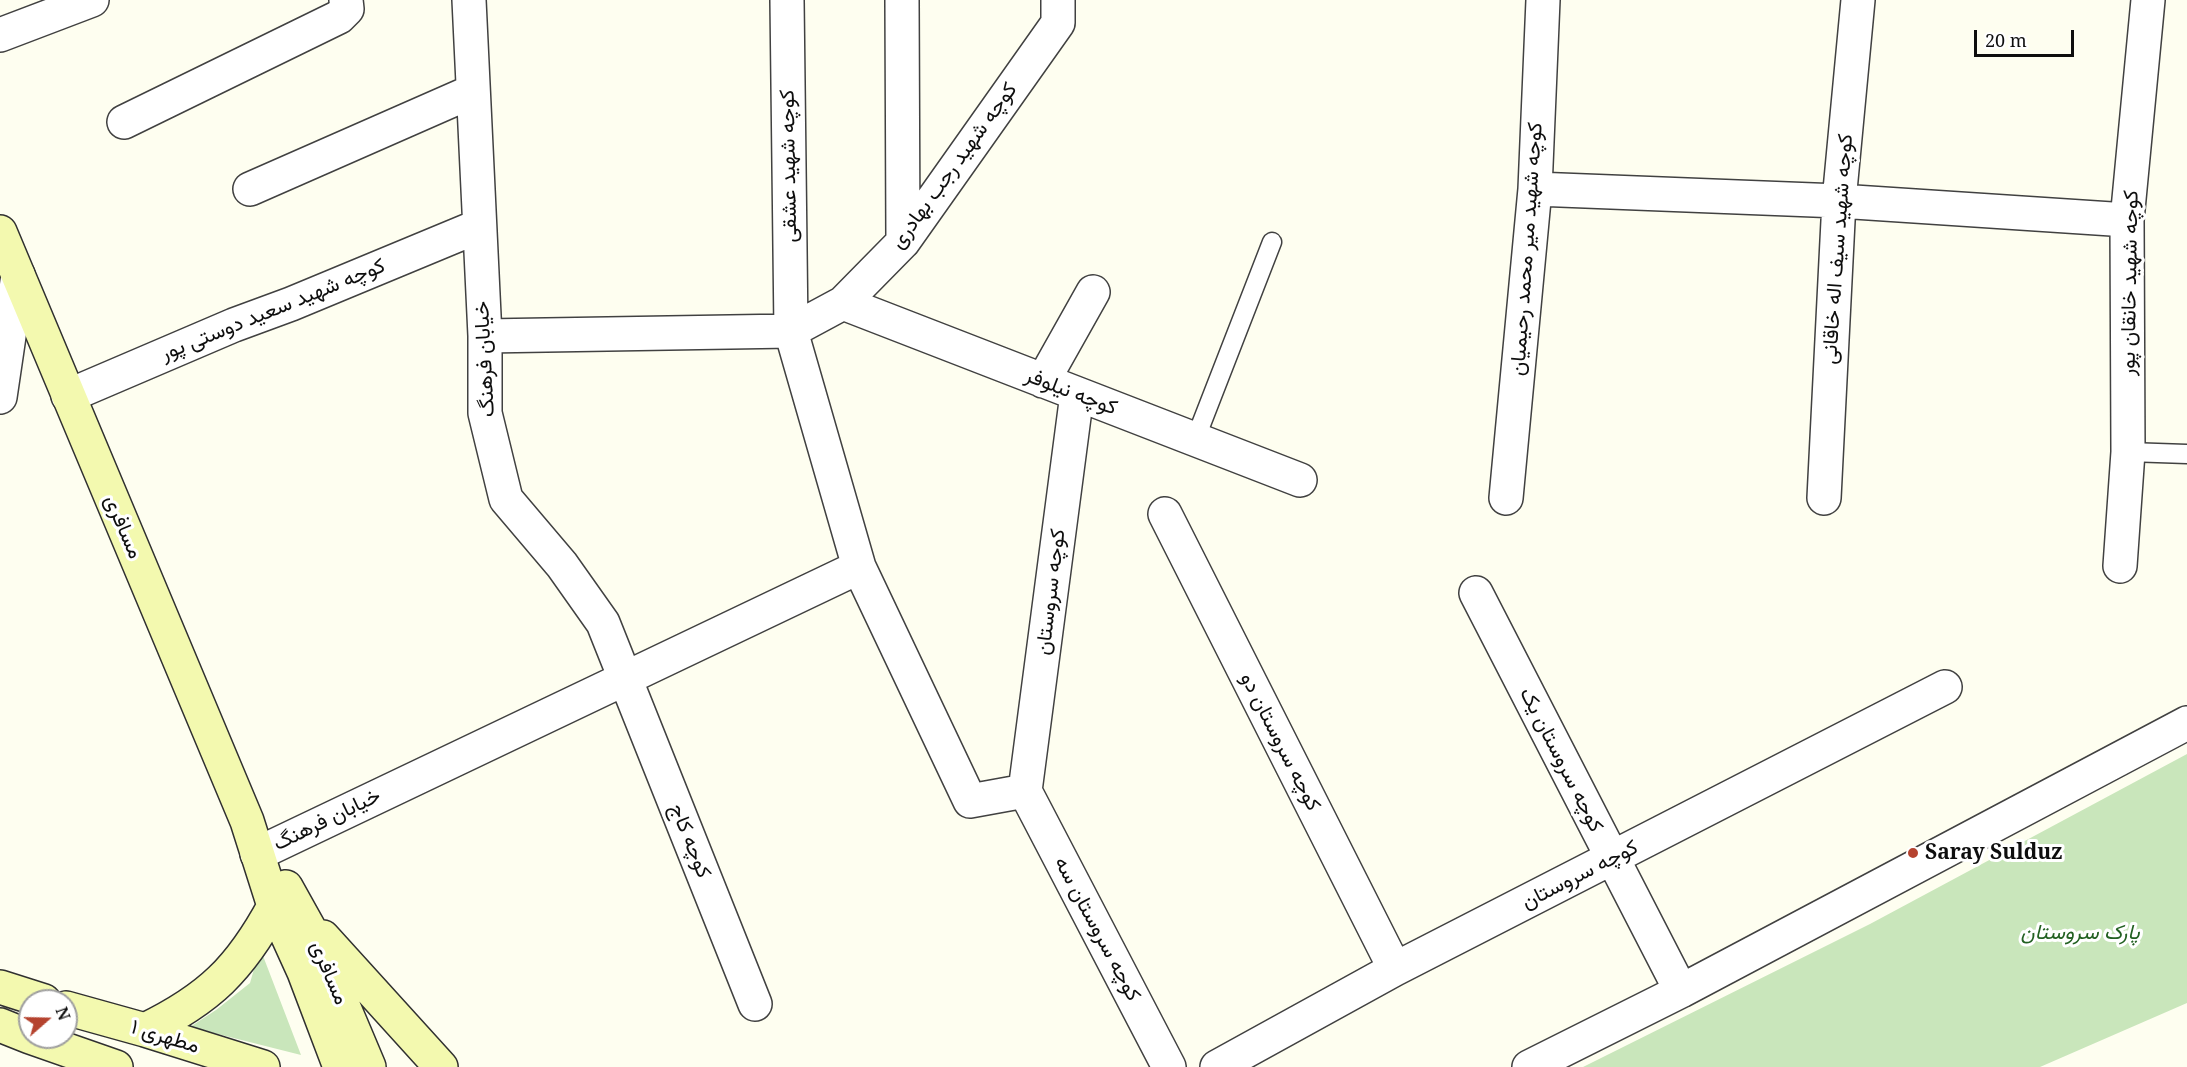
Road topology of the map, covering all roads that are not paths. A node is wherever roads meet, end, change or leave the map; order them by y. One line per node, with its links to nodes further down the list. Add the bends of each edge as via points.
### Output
1 (92, 0): 10 (street)
2 (346, 0): 12 (street, via 346,9 339,17)
3 (469, 0): 11 (street, خیابان فرهنگ)
4 (787, 0): 24 (street, کوچه شهید عشقی)
5 (902, 0): 19 (street)
6 (1058, 0): 19 (street, کوچه شهید رجب بهادری, via 1058,23)
7 (1543, 0): 14 (street, کوچه شهید میر محمد رحیمیان)
8 (1858, 0): 15 (street, کوچه شهید سیف اله خاقانی)
9 (2148, 0): 16 (street, کوچه شهید خانقان پور)
10 (0, 35)
11 (473, 91): 13 (street); 17 (street, خیابان فرهنگ)
12 (124, 122)
13 (250, 189)
14 (1535, 189): 15 (street); 34 (street, کوچه شهید میر محمد رحیمیان)
15 (1839, 201): 16 (street); 35 (street, کوچه شهید سیف اله خاقانی)
16 (2127, 220): 31 (street, کوچه شهید خانقان پور)
17 (479, 226): 25 (street, خیابان فرهنگ); 28 (street, کوچه شهید سعید دوستی پور)
18 (0, 232): 21 (main road, مسافری)
19 (903, 242): 23 (street, کوچه شهید رجب بهادری)
20 (1272, 242): 30 (lane)
21 (18, 275): 28 (main road, مسافری); 29 (street)
22 (1093, 292): 26 (street)
23 (843, 303): 24 (street, کوچه شهید رجب بهادری); 26 (street, کوچه نیلوفر)
24 (791, 331): 25 (street); 38 (street, کوچه شهید عشقی)
25 (484, 336): 40 (street, خیابان فرهنگ, via 485,413 506,499 562,565 603,623)
26 (1043, 381): 27 (street, کوچه نیلوفر)
27 (1077, 394): 30 (street, کوچه نیلوفر); 43 (street, کوچه سروستان)
28 (68, 396): 44 (main road, مسافری)
29 (0, 397)
30 (1196, 440): 33 (street, کوچه نیلوفر)
31 (2128, 452): 32 (lane); 37 (street, کوچه شهید خانقان پور)
32 (2187, 454)
33 (1300, 480)
34 (1506, 498)
35 (1824, 498)
36 (1165, 514): 47 (street, کوچه سروستان دو)
37 (2120, 566)
38 (859, 567): 40 (street, خیابان فرهنگ); 43 (street, کوچه شهید عشقی, via 970,801)
39 (1476, 593): 45 (street, کوچه سروستان یک)
40 (625, 678): 44 (street, خیابان فرهنگ); 51 (street, کوچه کاج)
41 (1946, 687): 45 (street, کوچه سروستان)
42 (2187, 723): 49 (street)
43 (1025, 790): 62 (street, کوچه سروستان سه)
44 (262, 852): 46 (main road, مسافری)
45 (1612, 860): 47 (street, کوچه سروستان); 49 (street, کوچه سروستان یک)
46 (287, 908): 54 (main road, via 207,992 178,1014); 59 (main road, مسافری, via 304,972); 60 (main road, مسافری, via 315,939); 61 (main road)
47 (1395, 969): 63 (street, کوچه سروستان)
48 (0, 987): 50 (main road)
49 (1681, 991): 64 (street)
50 (18, 993)
51 (755, 1004)
52 (78, 1011): 54 (main road, مطهری ۱)
53 (0, 1026): 55 (main road, مطهری ۱)
54 (145, 1030): 58 (main road, مطهری ۱)
55 (18, 1033)
56 (64, 1049): 57 (main road, مطهری ۱)
57 (116, 1067)
58 (263, 1067)
59 (340, 1067)
60 (369, 1067)
61 (441, 1067)
62 (1169, 1067)
63 (1217, 1067)
64 (1529, 1067)

